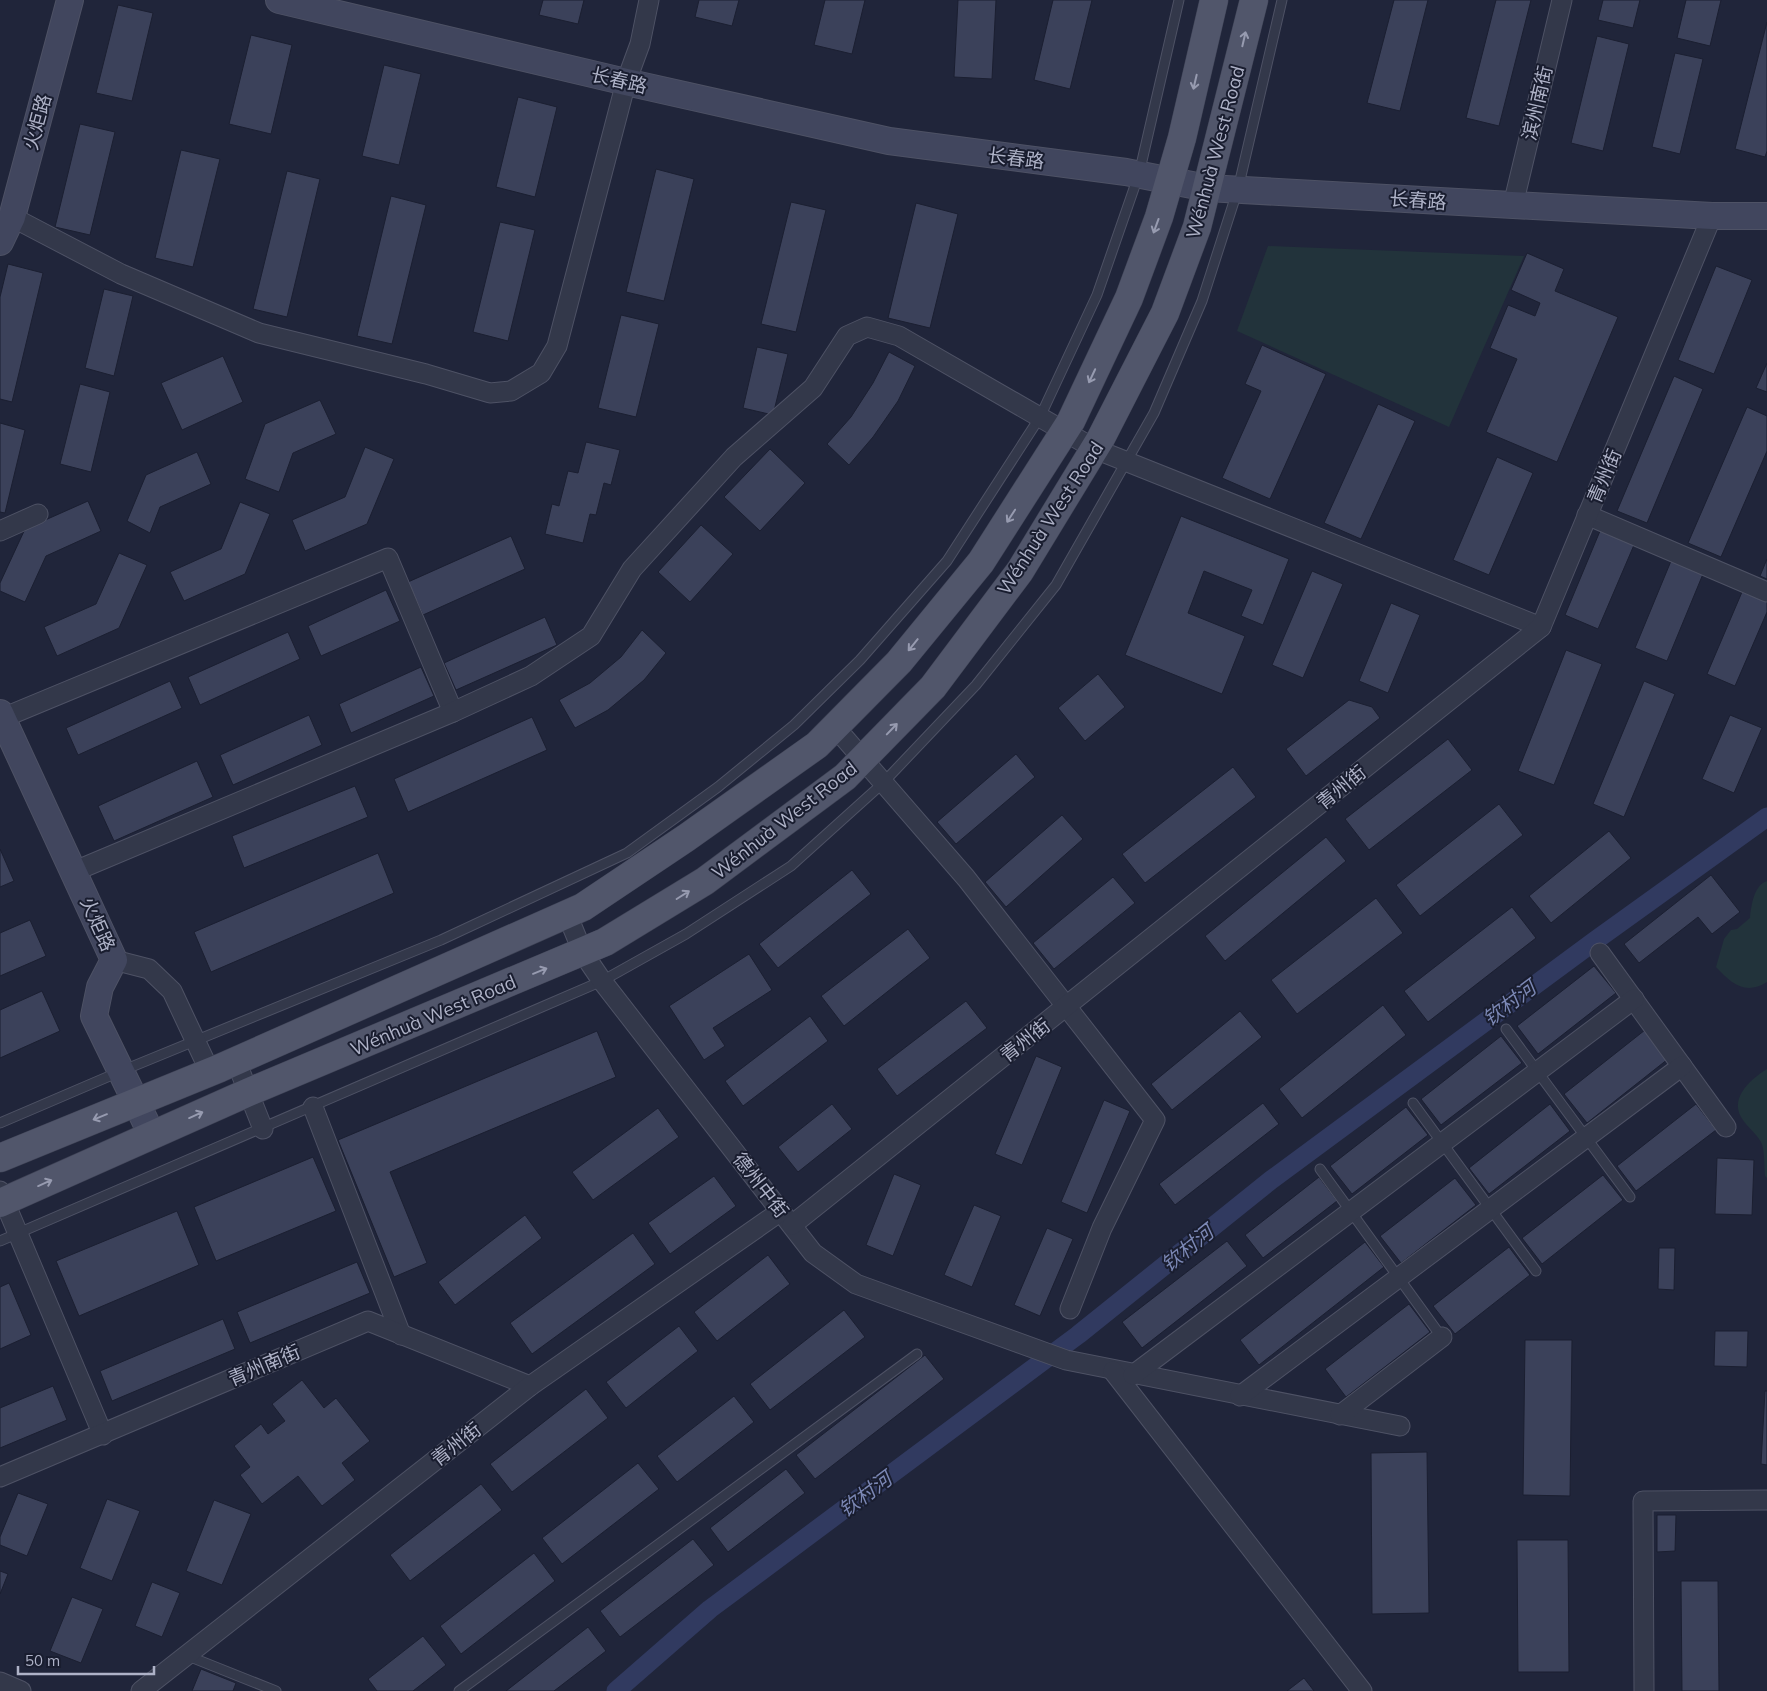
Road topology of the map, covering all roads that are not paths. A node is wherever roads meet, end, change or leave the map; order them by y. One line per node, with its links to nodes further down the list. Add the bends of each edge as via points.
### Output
1 (70, 0): 17 (street, 火炬路)
2 (279, 0): 9 (street, 长春路)
3 (649, 0): 9 (street, via 640,44)
4 (1179, 0): 10 (lane)
5 (1214, 0): 11 (main road, Wénhuà West Road, one-way to 11)
6 (1254, 0): 12 (main road, Wénhuà West Road, one-way to 6)
7 (1282, 0): 13 (lane)
8 (1562, 0): 14 (street, 滨州南街)
9 (626, 82): 10 (street, 长春路, via 889,141); 17 (street, via 557,346 541,373 511,391 490,394 426,374 259,333 121,274)
10 (1140, 174): 11 (street, 长春路); 18 (lane, via 1097,295)
11 (1171, 180): 12 (street, 长春路); 19 (main road, Wénhuà West Road, one-way to 19, via 1129,298)
12 (1207, 188): 13 (street, 长春路); 20 (main road, Wénhuà West Road, via 1197,227 1165,313)
13 (1238, 189): 14 (street, 长春路); 21 (lane, via 1202,301 1154,413)
14 (1513, 205): 15 (street, 长春路)
15 (1712, 216): 16 (street, 长春路); 23 (street, 青州街)
16 (1767, 216)
17 (4, 233)
18 (1040, 417): 19 (street); 27 (street, via 899,336 868,327 847,336 813,388 734,457 632,569 591,636 531,676); 41 (lane, via 947,560 860,660 794,726 718,787 627,853 441,940)
19 (1064, 432): 20 (street); 29 (main road, Wénhuà West Road, one-way to 29, via 981,562 899,662)
20 (1096, 449): 21 (street); 30 (main road, Wénhuà West Road, one-way to 20, via 933,687 1020,571)
21 (1128, 460): 26 (street); 31 (lane, via 1056,585 976,685)
22 (38, 514): 24 (street)
23 (1588, 515): 25 (street); 26 (street, 青州街)
24 (0, 531)
25 (1767, 592)
26 (1541, 627): 39 (street, 青州街)
27 (452, 712): 28 (street, via 388,558); 32 (street)
28 (1, 716): 32 (street, 火炬路)
29 (835, 727): 30 (street); 33 (main road, Wénhuà West Road, via 816,746 686,838 583,907)
30 (864, 758): 31 (street); 34 (main road, Wénhuà West Road, one-way to 30, via 705,881 845,777)
31 (882, 784): 37 (lane, via 791,866 686,934); 39 (street, via 966,878)
32 (75, 871): 36 (street, 火炬路)
33 (567, 914): 34 (street, 德州中街); 42 (main road, Wénhuà West Road)
34 (583, 953): 37 (street, 德州中街); 47 (main road, Wénhuà West Road, one-way to 34)
35 (1600, 953): 38 (street)
36 (114, 960): 41 (street, via 149,969 172,991); 44 (street, 火炬路, via 100,987 94,1016)
37 (602, 981): 50 (lane); 63 (street, 德州中街)
38 (1634, 1000): 43 (street); 46 (street)
39 (1067, 1007): 63 (street, 青州街); 67 (street, via 1154,1120 1102,1228)
40 (1506, 1029): 46 (lane)
41 (196, 1040): 44 (lane); 45 (street)
42 (236, 1061): 45 (main road, Wénhuà West Road); 47 (street)
43 (1682, 1066): 52 (street); 55 (street)
44 (119, 1072): 48 (street, 火炬路); 51 (lane)
45 (210, 1072): 48 (main road, Wénhuà West Road)
46 (1537, 1072): 55 (lane); 56 (street)
47 (249, 1092): 53 (street); 54 (main road, Wénhuà West Road, one-way to 47)
48 (135, 1103): 54 (street, 火炬路); 57 (main road, Wénhuà West Road, one-way to 57)
49 (1413, 1103): 56 (lane)
50 (314, 1107): 53 (lane); 68 (street)
51 (0, 1123)
52 (1726, 1127)
53 (263, 1129): 64 (lane)
54 (152, 1135): 60 (main road, Wénhuà West Road, one-way to 54)
55 (1586, 1138): 59 (lane); 61 (street)
56 (1442, 1143): 61 (lane); 62 (street)
57 (0, 1158)
58 (1320, 1168): 62 (lane)
59 (1630, 1197)
60 (2, 1199): 64 (street)
61 (1490, 1209): 65 (lane); 66 (street)
62 (1351, 1212): 66 (lane); 72 (street)
63 (787, 1218): 71 (street, 德州中街, via 813,1253 856,1284 1039,1351); 73 (street, 青州街)
64 (8, 1238): 77 (street)
65 (1536, 1271)
66 (1398, 1278): 69 (lane); 74 (street)
67 (1070, 1309)
68 (401, 1335): 73 (street, 青州南街); 77 (street, 青州南街, via 368,1321)
69 (1444, 1340): 75 (street)
70 (917, 1354): 85 (lane)
71 (1113, 1371): 72 (street, 德州中街); 86 (street)
72 (1133, 1375): 74 (street, 德州中街)
73 (530, 1386): 80 (street, 青州街)
74 (1240, 1396): 75 (street, 德州中街)
75 (1340, 1415): 76 (street, 德州中街)
76 (1400, 1426)
77 (103, 1435): 78 (street, 青州南街)
78 (0, 1477)
79 (1767, 1500): 87 (street, via 1643,1500)
80 (188, 1656): 83 (street, 青州街); 84 (lane)
81 (0, 1682): 82 (street)
82 (21, 1691)
83 (141, 1691)
84 (276, 1691)
85 (459, 1691)
86 (1362, 1691)
87 (1644, 1691)

